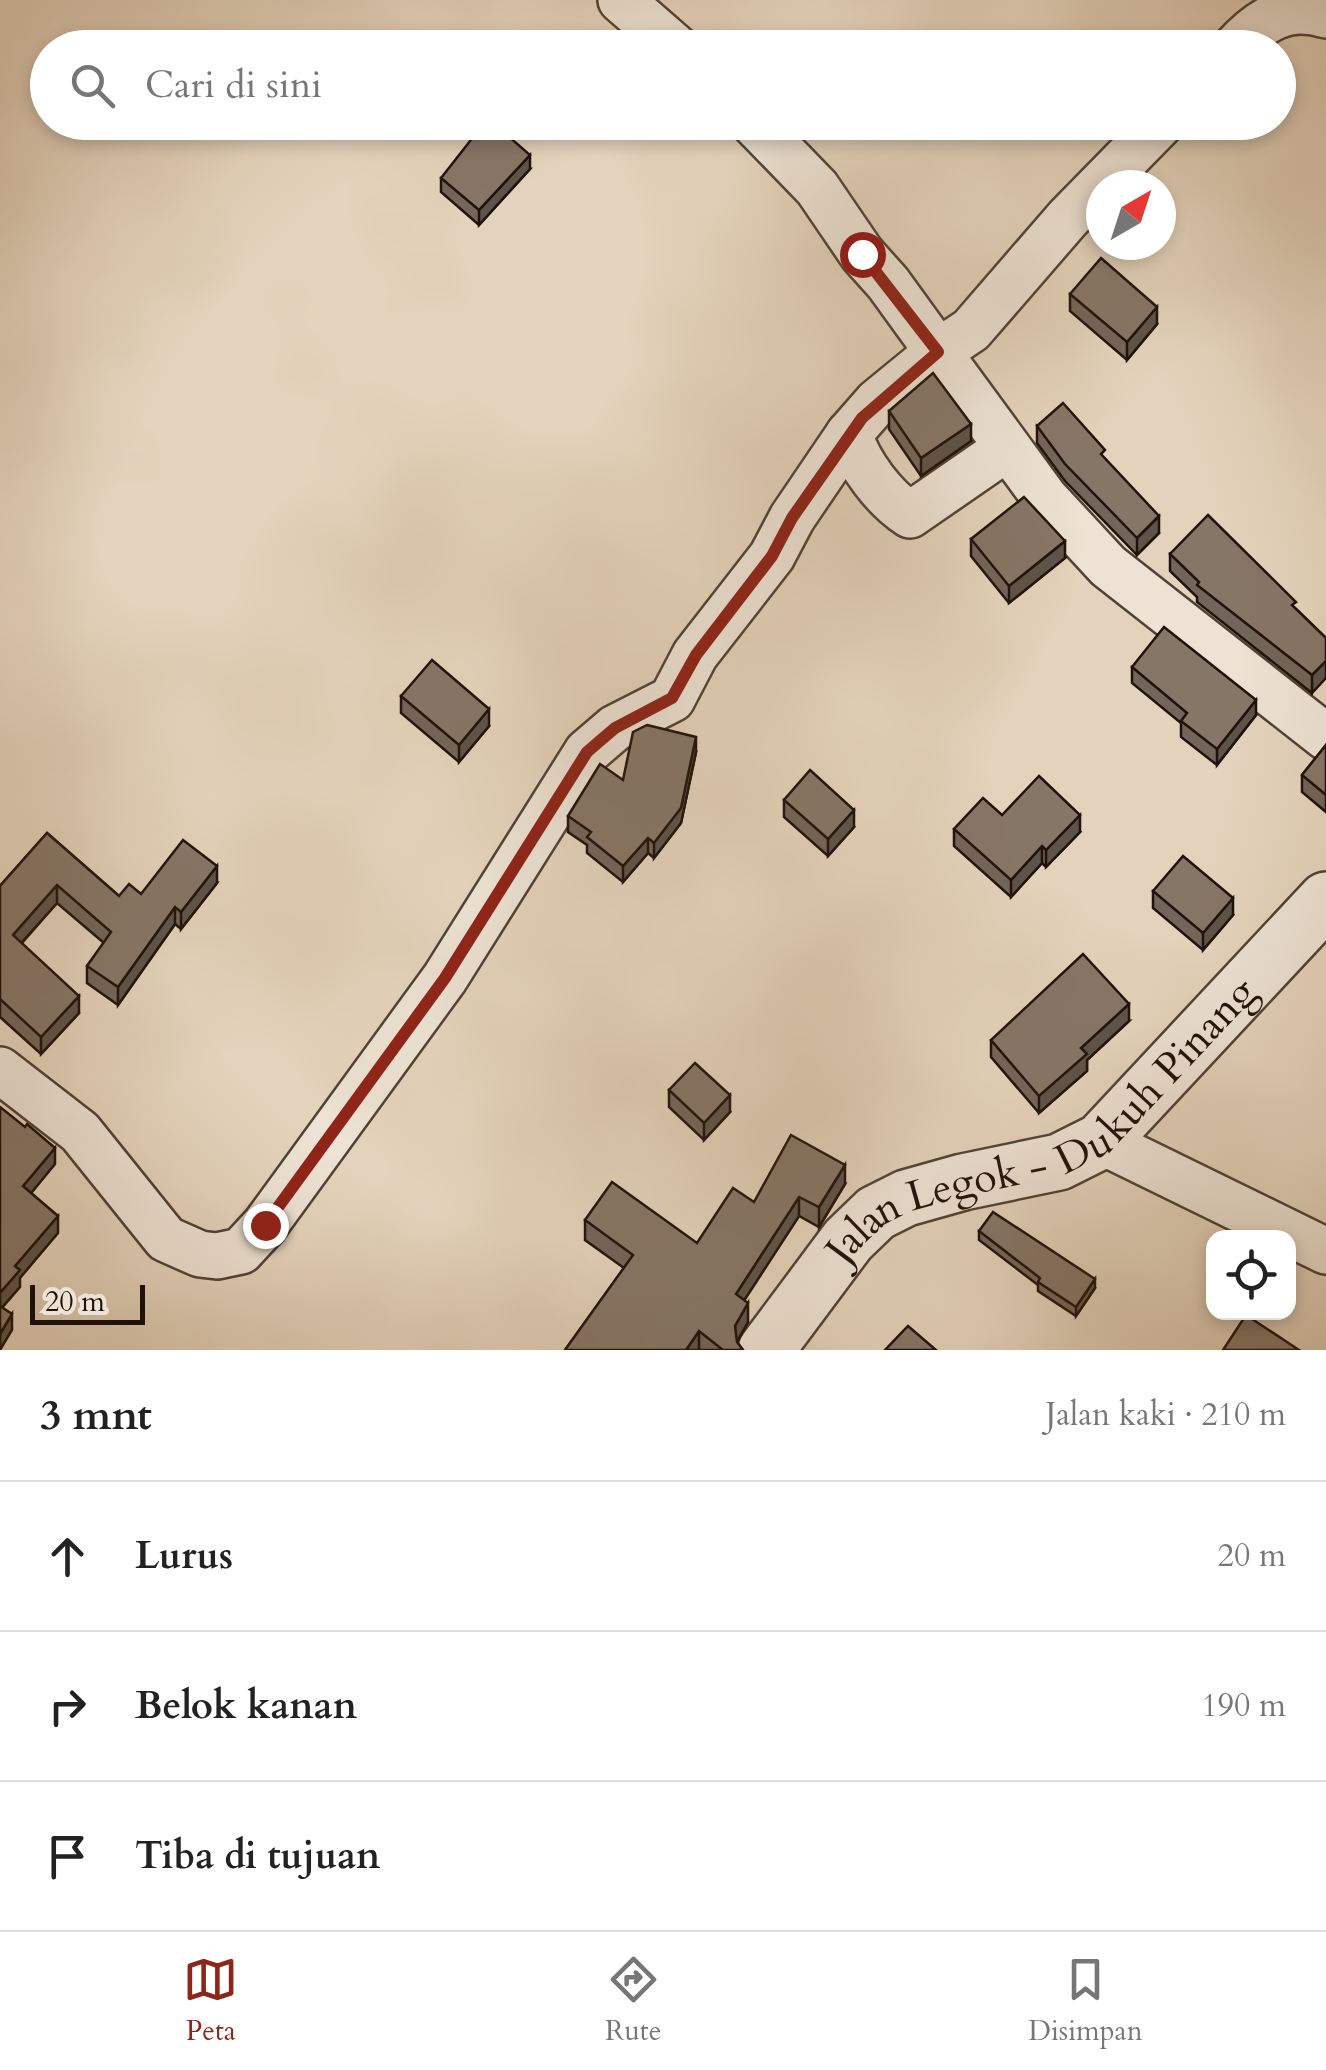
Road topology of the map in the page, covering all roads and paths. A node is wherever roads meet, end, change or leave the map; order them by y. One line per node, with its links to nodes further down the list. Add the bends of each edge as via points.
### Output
1 (621, 0): 3 (street)
2 (1326, 15): 4 (street, via 1305,8 1282,12)
3 (655, 30)
4 (1251, 30)
5 (770, 140): 7 (street, via 817,188)
6 (1144, 140): 7 (street, via 972,330)
7 (938, 352): 8 (street); 9 (street)
8 (849, 434): 9 (street, via 894,505 910,515); 12 (street, via 672,698 615,728 587,752 445,978 241,1250 200,1254 166,1239 80,1132)
9 (1007, 448): 10 (street, via 1108,566)
10 (1326, 737)
11 (1326, 900): 13 (street, Jalan Legok - Dukuh Pinang)
12 (0, 1070)
13 (1101, 1141): 14 (street); 15 (street, Jalan Legok - Dukuh Pinang, via 1059,1162 944,1187 876,1213)
14 (1326, 1252)
15 (766, 1350)

